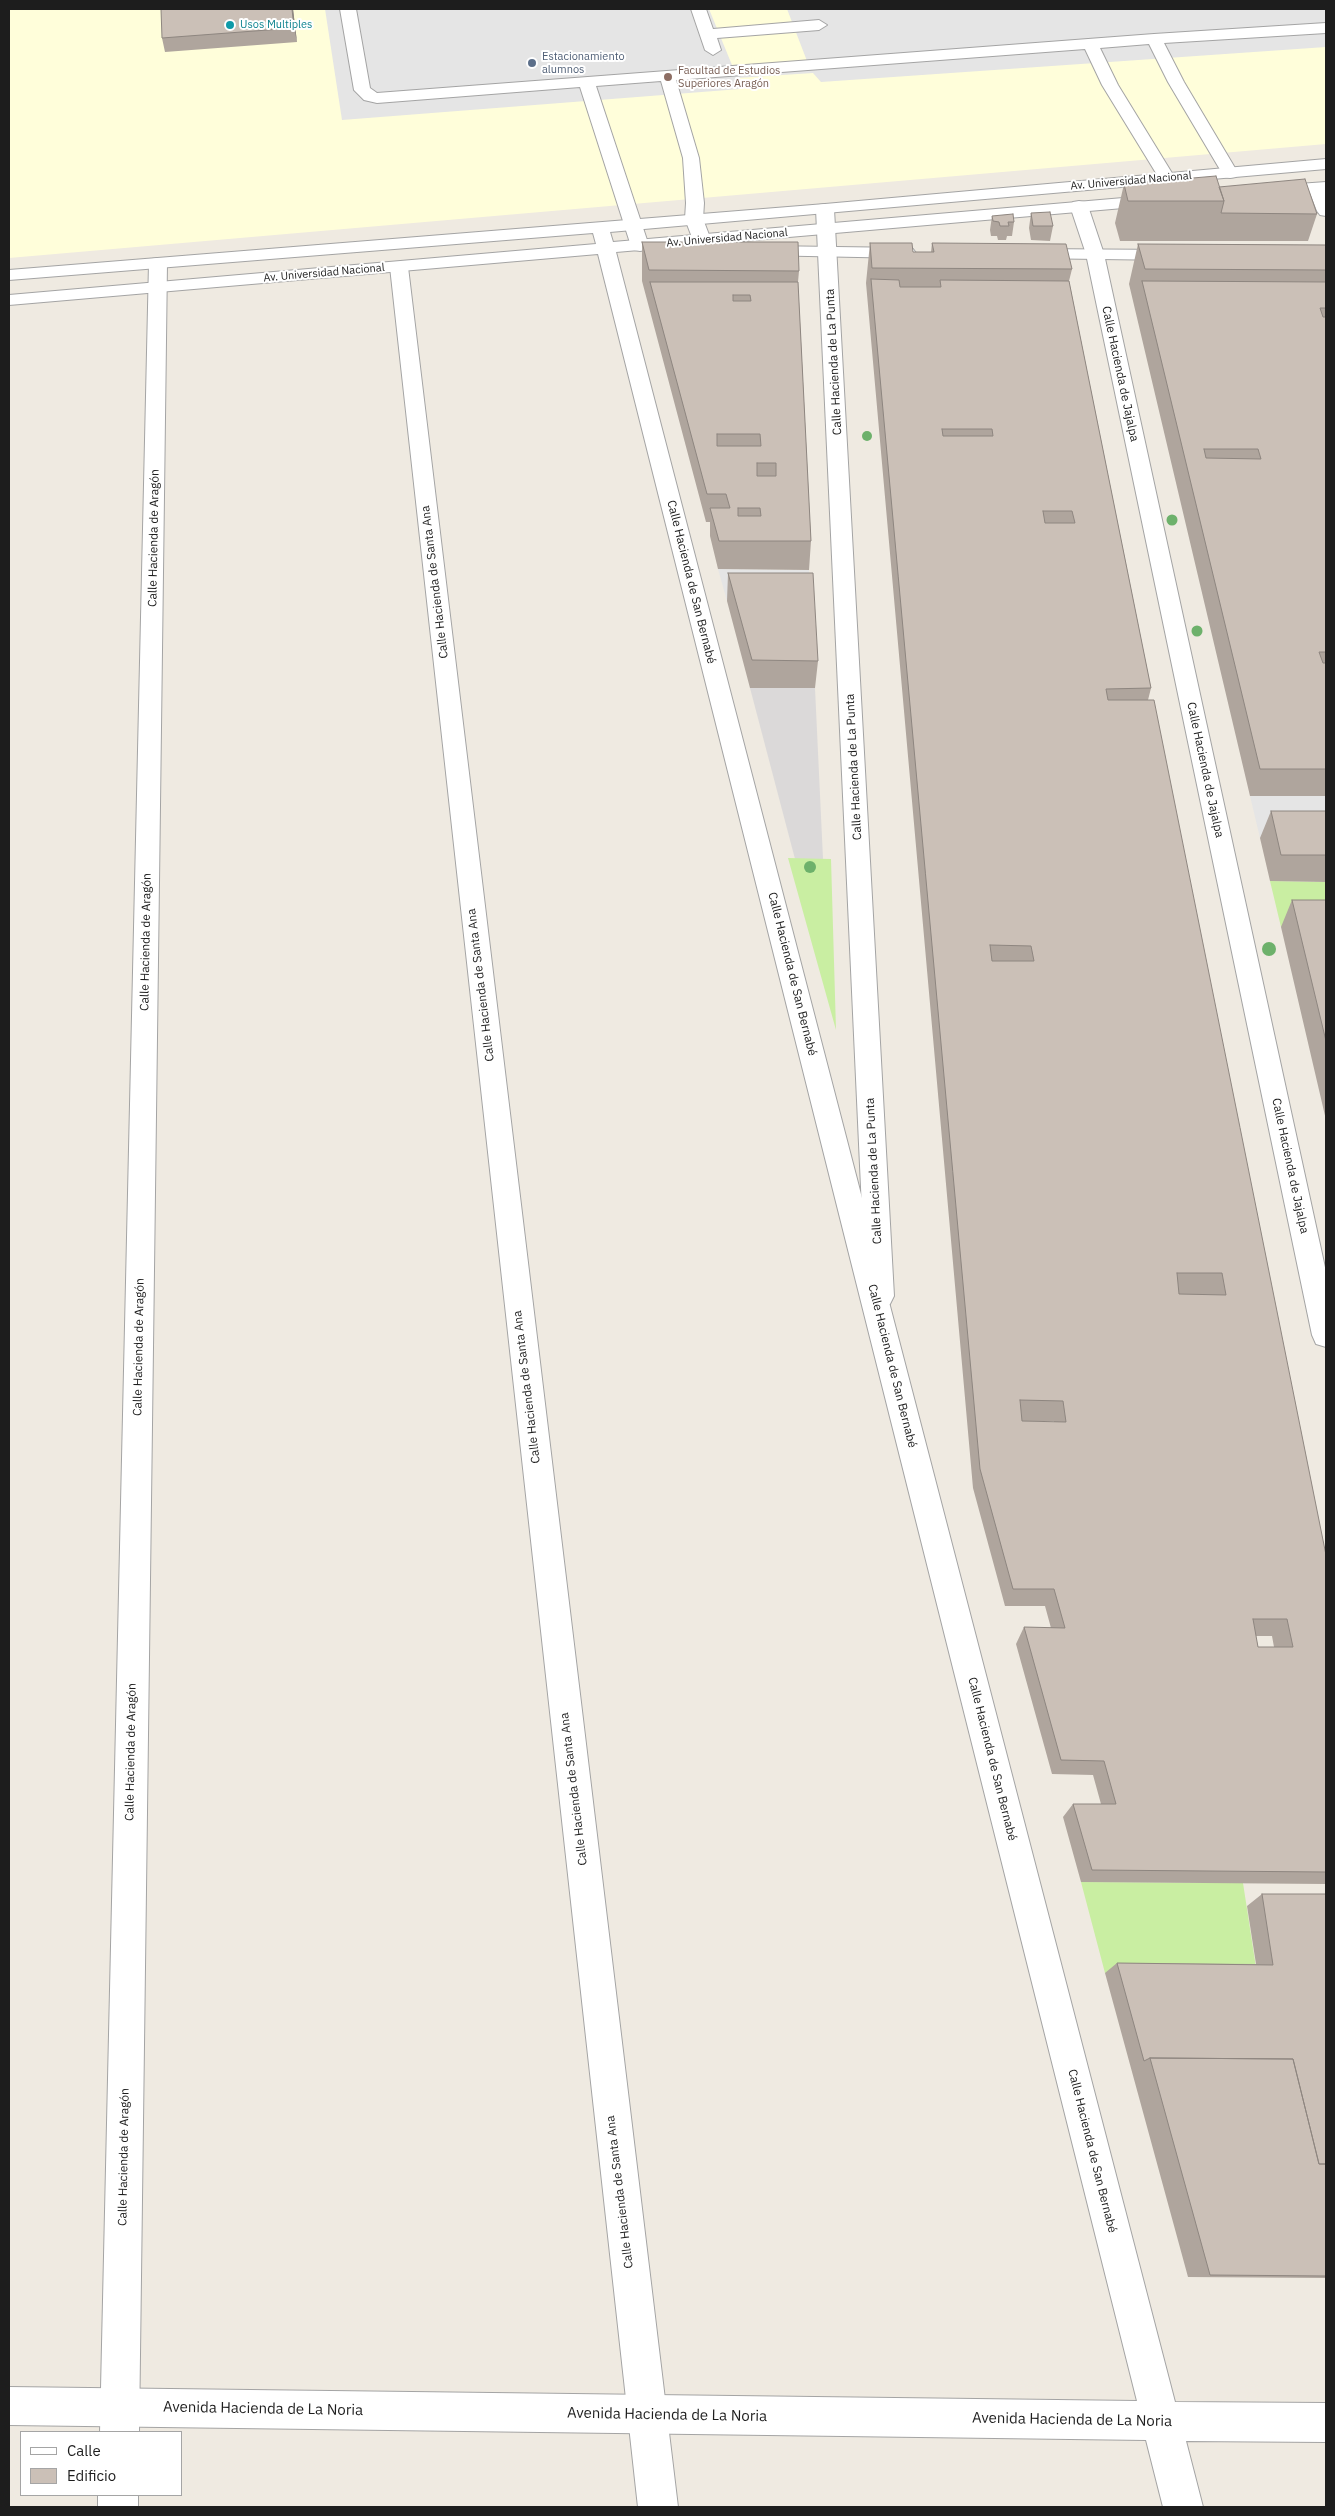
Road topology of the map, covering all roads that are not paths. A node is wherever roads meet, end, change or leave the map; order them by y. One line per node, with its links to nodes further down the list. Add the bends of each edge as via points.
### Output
1 (348, 9): 12 (street, via 362,90 370,97)
2 (699, 9): 6 (street)
3 (812, 9): 4 (street)
4 (820, 25): 6 (street); 9 (street)
5 (1326, 28): 7 (street)
6 (707, 34): 10 (street)
7 (1154, 39): 8 (street); 14 (street)
8 (1090, 44): 9 (street); 15 (street, via 1110,84)
9 (836, 64): 10 (street)
10 (722, 72): 11 (street)
11 (667, 76): 12 (street); 21 (street, via 690,158 696,203)
12 (586, 81): 22 (street)
13 (1326, 164): 14 (street, Av. Universidad Nacional)
14 (1230, 173): 15 (street, Av. Universidad Nacional)
15 (1167, 178): 23 (street, Av. Universidad Nacional)
16 (1321, 188): 17 (street); 20 (street)
17 (1257, 192)
18 (1178, 198): 19 (street, Av. Universidad Nacional)
19 (1079, 206): 23 (street, Av. Universidad Nacional); 29 (street, Calle Hacienda de Jajalpa)
20 (1326, 211)
21 (694, 218): 22 (street, Av. Universidad Nacional); 23 (street, Av. Universidad Nacional); 25 (street)
22 (631, 223): 24 (street, Av. Universidad Nacional); 26 (street)
23 (827, 230): 24 (street); 25 (street, Av. Universidad Nacional); 27 (street); 35 (street, Calle Hacienda de La Punta)
24 (603, 237): 26 (street, Av. Universidad Nacional); 31 (street, Av. Universidad Nacional); 33 (street, Av. Universidad Nacional); 35 (street, Calle Hacienda de San Bernabé)
25 (702, 240): 26 (street, Av. Universidad Nacional)
26 (640, 246)
27 (927, 253)
28 (1016, 254): 29 (street)
29 (1095, 254): 30 (street); 36 (street, Calle Hacienda de Jajalpa)
30 (1191, 255)
31 (398, 267): 33 (street, Av. Universidad Nacional); 38 (street, Calle Hacienda de Santa Ana)
32 (9, 275): 33 (street, Av. Universidad Nacional)
33 (158, 275): 34 (street, Av. Universidad Nacional); 39 (street, Calle Hacienda de Aragón)
34 (9, 300)
35 (881, 1324): 40 (street, Calle Hacienda de San Bernabé)
36 (1326, 1336)
37 (9, 2406): 39 (street, Avenida Hacienda de La Noria)
38 (646, 2415): 39 (street, Avenida Hacienda de La Noria); 40 (street, Avenida Hacienda de La Noria); 42 (street, Calle Hacienda de Santa Ana)
39 (119, 2420)
40 (1161, 2421): 41 (street, Avenida Hacienda de La Noria); 43 (street, Calle Hacienda de San Bernabé)
41 (1326, 2424)
42 (658, 2507)
43 (1183, 2507)

